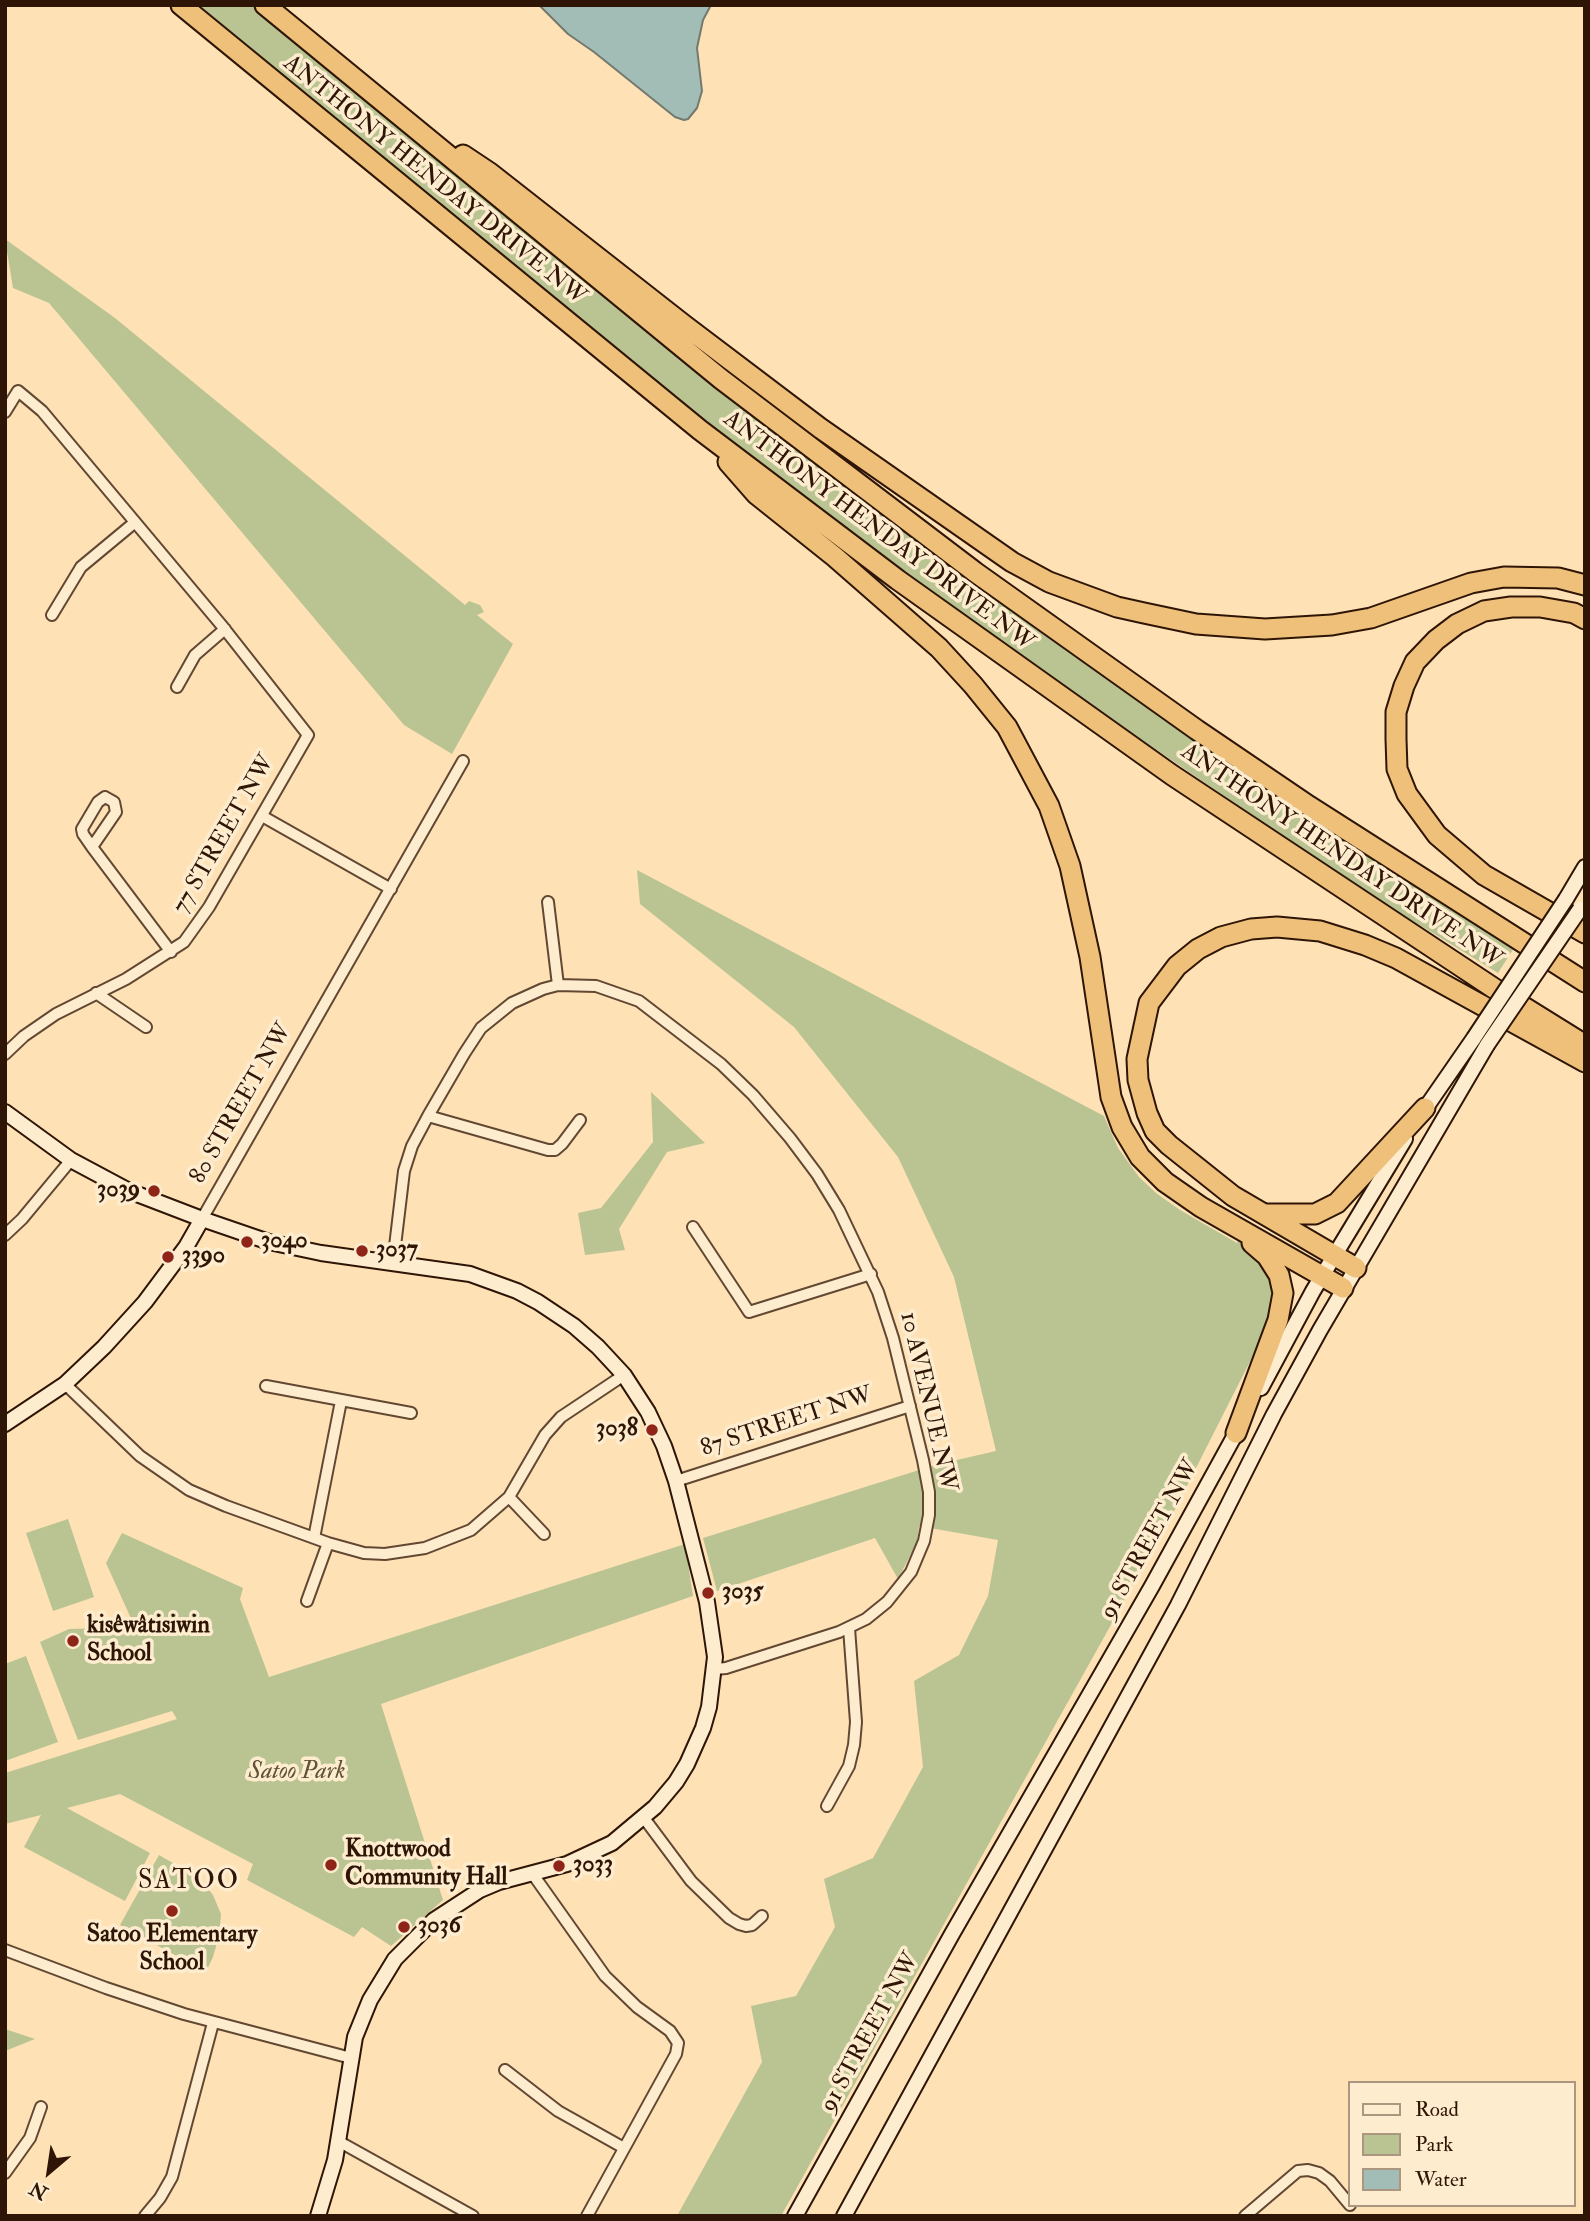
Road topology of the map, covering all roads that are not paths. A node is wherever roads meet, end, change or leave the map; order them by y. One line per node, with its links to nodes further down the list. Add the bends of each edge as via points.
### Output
1 (181, 5): 5 (highway, ANTHONY HENDAY DRIVE NW)
2 (265, 5): 3 (highway, ANTHONY HENDAY DRIVE NW)
3 (397, 114): 7 (highway, via 490,173 820,428 1012,562 1049,582 1144,613 1196,624 1265,629 1371,618 1471,583 1504,577 1558,578); 19 (highway, ANTHONY HENDAY DRIVE NW, via 721,379 975,572 1230,753)
4 (5, 412): 6 (street, via 18,391 42,411)
5 (700, 430): 28 (highway, ANTHONY HENDAY DRIVE NW, via 1079,710); 37 (highway, via 756,494 939,648 1007,727 1049,806 1070,866 1090,957 1111,1097 1122,1127 1140,1157 1165,1182)
6 (134, 523): 8 (street, via 81,567); 10 (street)
7 (1585, 585)
8 (52, 615)
9 (1585, 618): 20 (highway, via 1540,607 1511,607 1484,611 1457,624 1415,663 1396,712 1396,739 1397,769 1407,794 1437,835 1484,875)
10 (225, 629): 11 (street, via 195,655); 13 (street, 77 STREET NW, via 308,735)
11 (177, 687)
12 (463, 761): 16 (street, 80 STREET NW)
13 (262, 816): 16 (street); 21 (street, 77 STREET NW, via 194,932)
14 (92, 847): 21 (street, 77 STREET NW)
15 (1585, 867): 27 (main road, 91 STREET NW, bridge)
16 (391, 889): 38 (street, 80 STREET NW)
17 (548, 902): 24 (street)
18 (1583, 906): 27 (main road, 91 STREET NW, bridge)
19 (1502, 930): 22 (highway); 23 (highway, ANTHONY HENDAY DRIVE NW)
20 (1585, 933)
21 (172, 952): 25 (street, 77 STREET NW)
22 (1585, 969)
23 (1585, 982)
24 (558, 985): 33 (street, 10 AVENUE NW, via 519,998 488,1021); 44 (street, 10 AVENUE NW, via 596,986 647,1006 736,1078 817,1174)
25 (96, 993): 26 (street); 29 (street, 77 STREET NW, via 56,1014)
26 (146, 1027)
27 (1480, 1042): 31 (main road, 91 STREET NW); 43 (main road, 91 STREET NW)
28 (1585, 1045)
29 (5, 1054)
30 (1585, 1062): 36 (highway, via 1365,945 1320,931 1277,926 1221,937 1177,967 1149,1003 1137,1059 1138,1080 1155,1131 1169,1146)
31 (1425, 1108): 36 (highway, via 1337,1203 1315,1213); 41 (main road, 91 STREET NW)
32 (5, 1112): 35 (main road)
33 (428, 1116): 34 (street, via 548,1150 562,1144); 42 (street, 10 AVENUE NW, via 404,1171)
34 (580, 1120)
35 (71, 1160): 38 (main road, via 129,1191); 40 (street)
36 (1263, 1213): 41 (highway)
37 (1221, 1218): 45 (highway); 54 (highway, via 1267,1256 1283,1293 1278,1320)
38 (202, 1219): 42 (main road, via 277,1244); 48 (main road, 80 STREET NW, via 145,1302)
39 (693, 1227): 44 (street, via 749,1312)
40 (5, 1235)
41 (1334, 1256): 43 (highway); 45 (main road, 91 STREET NW)
42 (393, 1263): 47 (main road, via 470,1274 517,1291 574,1326)
43 (1356, 1268): 46 (main road, 91 STREET NW)
44 (871, 1274): 51 (street, 10 AVENUE NW)
45 (1322, 1276): 46 (highway); 54 (main road, 91 STREET NW)
46 (1343, 1288): 81 (main road, 91 STREET NW, via 1178,1605)
47 (624, 1375): 55 (main road, via 648,1412); 56 (street, via 561,1417 545,1435)
48 (65, 1384): 53 (main road, 80 STREET NW); 58 (street, via 140,1456 175,1481 226,1506)
49 (266, 1386): 50 (street)
50 (341, 1401): 52 (street); 58 (street)
51 (911, 1406): 55 (street, 87 STREET NW); 61 (street, 10 AVENUE NW, via 929,1492 924,1541 898,1589 876,1611)
52 (411, 1413)
53 (5, 1424)
54 (1236, 1433): 80 (main road, 91 STREET NW)
55 (676, 1481): 62 (main road, via 707,1602)
56 (509, 1497): 57 (street); 59 (street, via 471,1530 425,1548 364,1553)
57 (544, 1534)
58 (314, 1538): 59 (street)
59 (328, 1543): 60 (street)
60 (307, 1601)
61 (849, 1628): 62 (street, 10 AVENUE NW); 63 (street, via 854,1745 849,1766)
62 (715, 1669): 64 (main road, via 696,1745 676,1782)
63 (827, 1806)
64 (644, 1818): 65 (main road, via 591,1854); 66 (street, via 691,1881 729,1918 746,1926)
65 (532, 1873): 69 (main road, via 480,1890 420,1932 395,1959 370,2000); 73 (street, via 605,1976 678,2043)
66 (762, 1916)
67 (5, 1950): 68 (street)
68 (213, 2022): 69 (street); 76 (street, via 172,2177)
69 (351, 2058): 72 (main road)
70 (505, 2070): 73 (street, via 558,2111)
71 (41, 2107): 74 (street, via 30,2138)
72 (338, 2141): 77 (main road); 78 (street)
73 (624, 2148): 79 (street)
74 (5, 2173)
75 (1348, 2203): 82 (street, via 1330,2181 1307,2169 1298,2171)
76 (145, 2216)
77 (318, 2216)
78 (473, 2216)
79 (587, 2216)
80 (795, 2216)
81 (844, 2216)
82 (1245, 2216)

